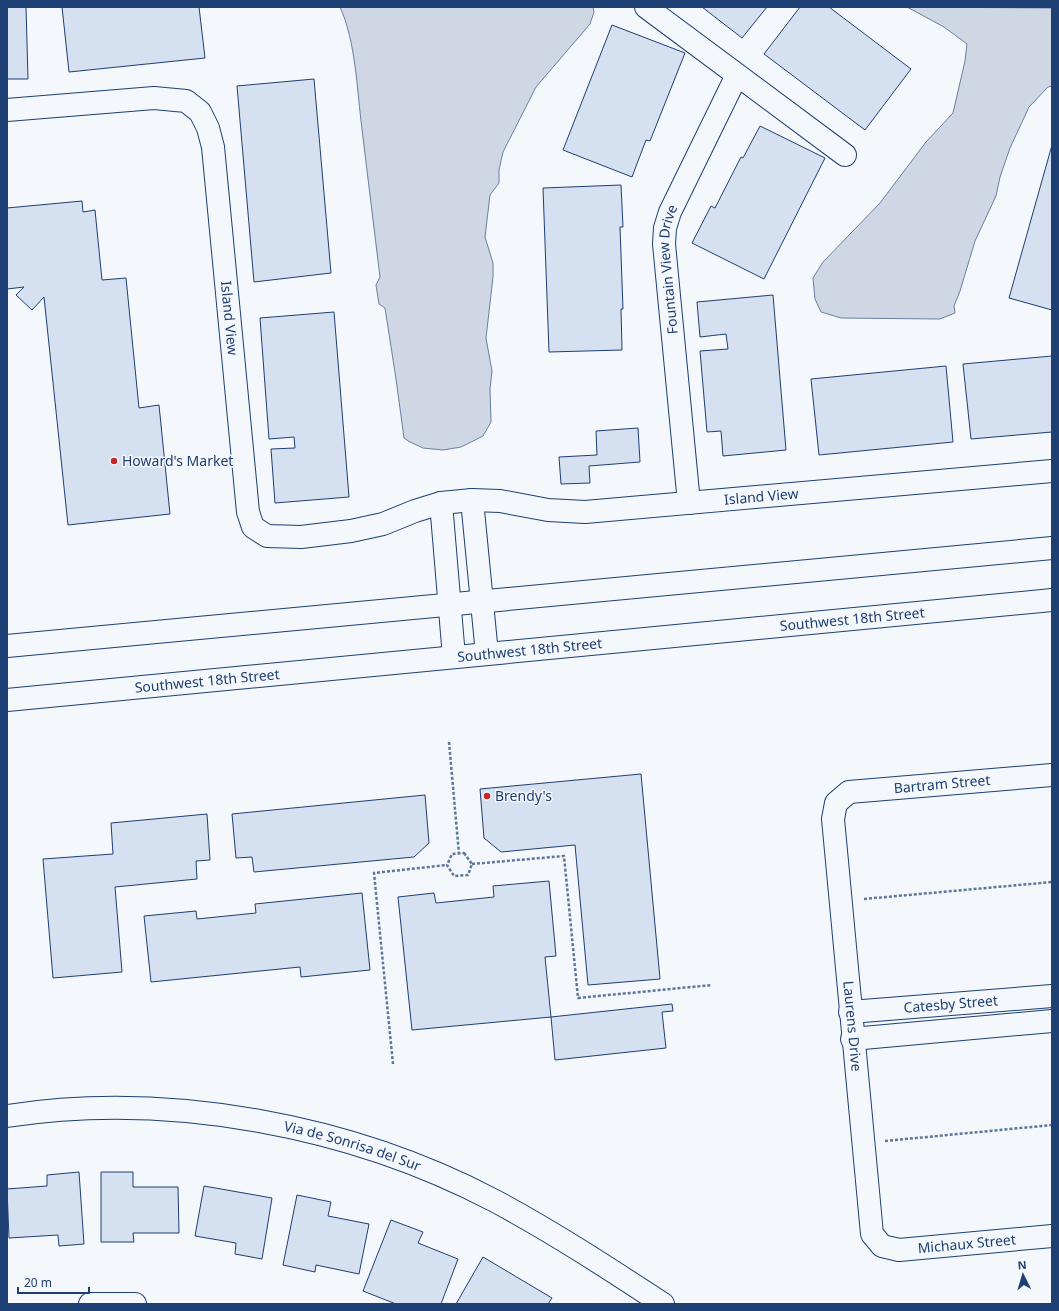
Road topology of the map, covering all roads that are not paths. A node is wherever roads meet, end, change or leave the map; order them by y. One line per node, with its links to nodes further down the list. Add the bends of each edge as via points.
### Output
1 (646, 7): 2 (street)
2 (737, 75): 4 (street); 8 (street, Fountain View Drive, via 670,212 665,228 664,244)
3 (7, 110): 7 (street, Island View, via 154,98 186,101 200,112 213,147 248,512 253,528 267,536 301,538 383,524)
4 (844, 155)
5 (1052, 471): 8 (street, Island View)
6 (472, 500): 7 (street, Island View); 8 (street, Island View, via 585,512); 11 (street)
7 (441, 503): 12 (street)
8 (689, 503)
9 (1052, 548): 11 (street)
10 (1052, 600): 14 (street, Southwest 18th Street)
11 (482, 601): 12 (street); 14 (street)
12 (450, 605): 13 (street); 15 (street)
13 (7, 646)
14 (486, 654): 15 (street, Southwest 18th Street)
15 (454, 657): 16 (street, Southwest 18th Street)
16 (7, 700)
17 (1052, 775): 18 (street, Bartram Street, via 849,792)
18 (836, 803): 20 (street, Laurens Drive, via 832,819)
19 (1052, 996): 20 (street, Catesby Street)
20 (850, 1012): 22 (street, Laurens Drive)
21 (1052, 1020): 22 (street, Catesby Street)
22 (852, 1039): 25 (street, Laurens Drive, via 872,1234)
23 (7, 1116): 28 (street, Via de Sonrisa del Sur, via 124,1108 191,1112 258,1120 371,1149 434,1172 494,1201 580,1250)
24 (1052, 1236): 25 (street, Michaux Street, via 899,1250)
25 (882, 1246)
26 (90, 1304): 27 (street)
27 (135, 1304)
28 (663, 1304)

